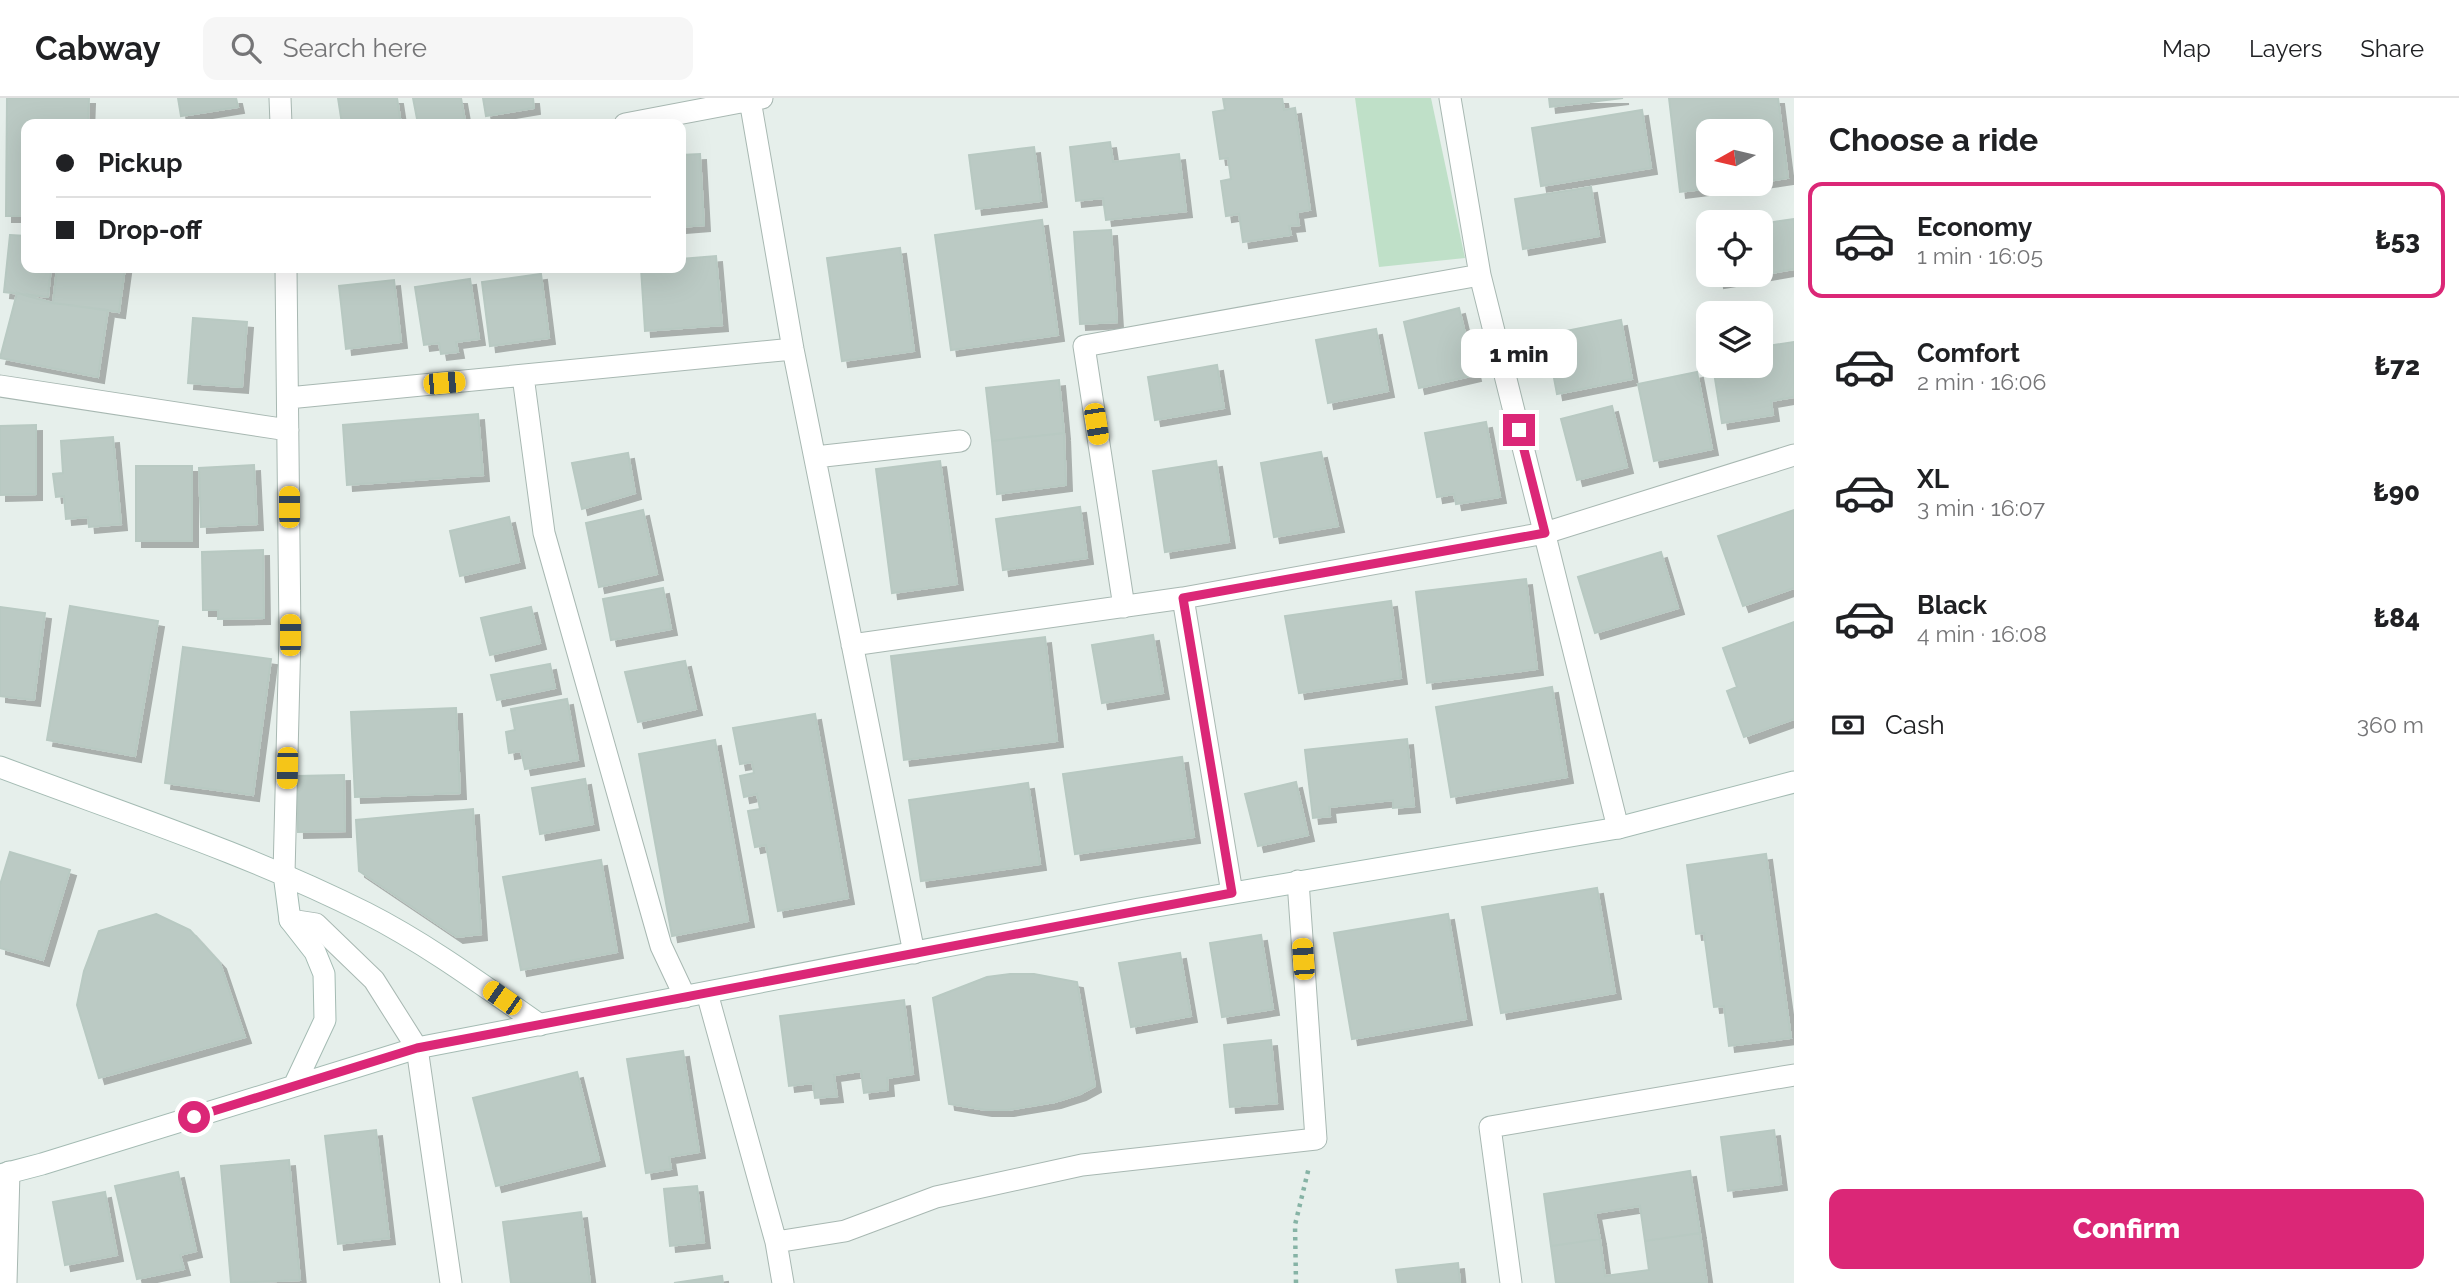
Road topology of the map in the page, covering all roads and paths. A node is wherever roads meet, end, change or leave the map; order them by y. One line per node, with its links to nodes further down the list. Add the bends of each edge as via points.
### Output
1 (280, 98): 4 (street)
2 (1450, 98): 7 (street)
3 (756, 99): 5 (street); 8 (street)
4 (281, 119)
5 (651, 119)
6 (286, 273): 11 (street)
7 (1480, 275): 16 (street); 18 (street, via 1084,346)
8 (793, 349): 9 (street); 15 (street)
9 (523, 376): 11 (street); 29 (street, via 544,533 661,946)
10 (0, 386): 12 (street)
11 (288, 398): 12 (street)
12 (288, 430): 23 (street, via 290,635)
13 (960, 441): 15 (street)
14 (1794, 455): 16 (street)
15 (814, 457): 19 (street)
16 (1545, 533): 17 (street); 22 (street)
17 (1183, 598): 18 (street); 25 (street)
18 (1124, 607): 19 (street)
19 (852, 645): 27 (street)
20 (0, 767): 23 (street)
21 (1794, 782): 22 (street)
22 (1618, 828): 24 (street)
23 (284, 874): 26 (street); 30 (street, via 368,914)
24 (1298, 881): 25 (street); 34 (street)
25 (1232, 893): 27 (street)
26 (290, 920): 31 (street, via 316,924 373,980); 33 (street, via 315,952 324,974 325,1020)
27 (914, 953): 28 (street)
28 (707, 993): 29 (street); 36 (street)
29 (685, 997): 30 (street)
30 (540, 1025): 31 (street)
31 (417, 1048): 33 (street); 38 (street)
32 (1794, 1076): 41 (street, via 1490,1127)
33 (294, 1086): 35 (street)
34 (1316, 1139): 36 (street, via 1083,1165 936,1197 845,1231); 40 (path, via 1295,1225)
35 (5, 1173): 37 (street)
36 (776, 1242): 39 (street)
37 (6, 1283)
38 (451, 1283)
39 (783, 1283)
40 (1296, 1283)
41 (1511, 1283)

